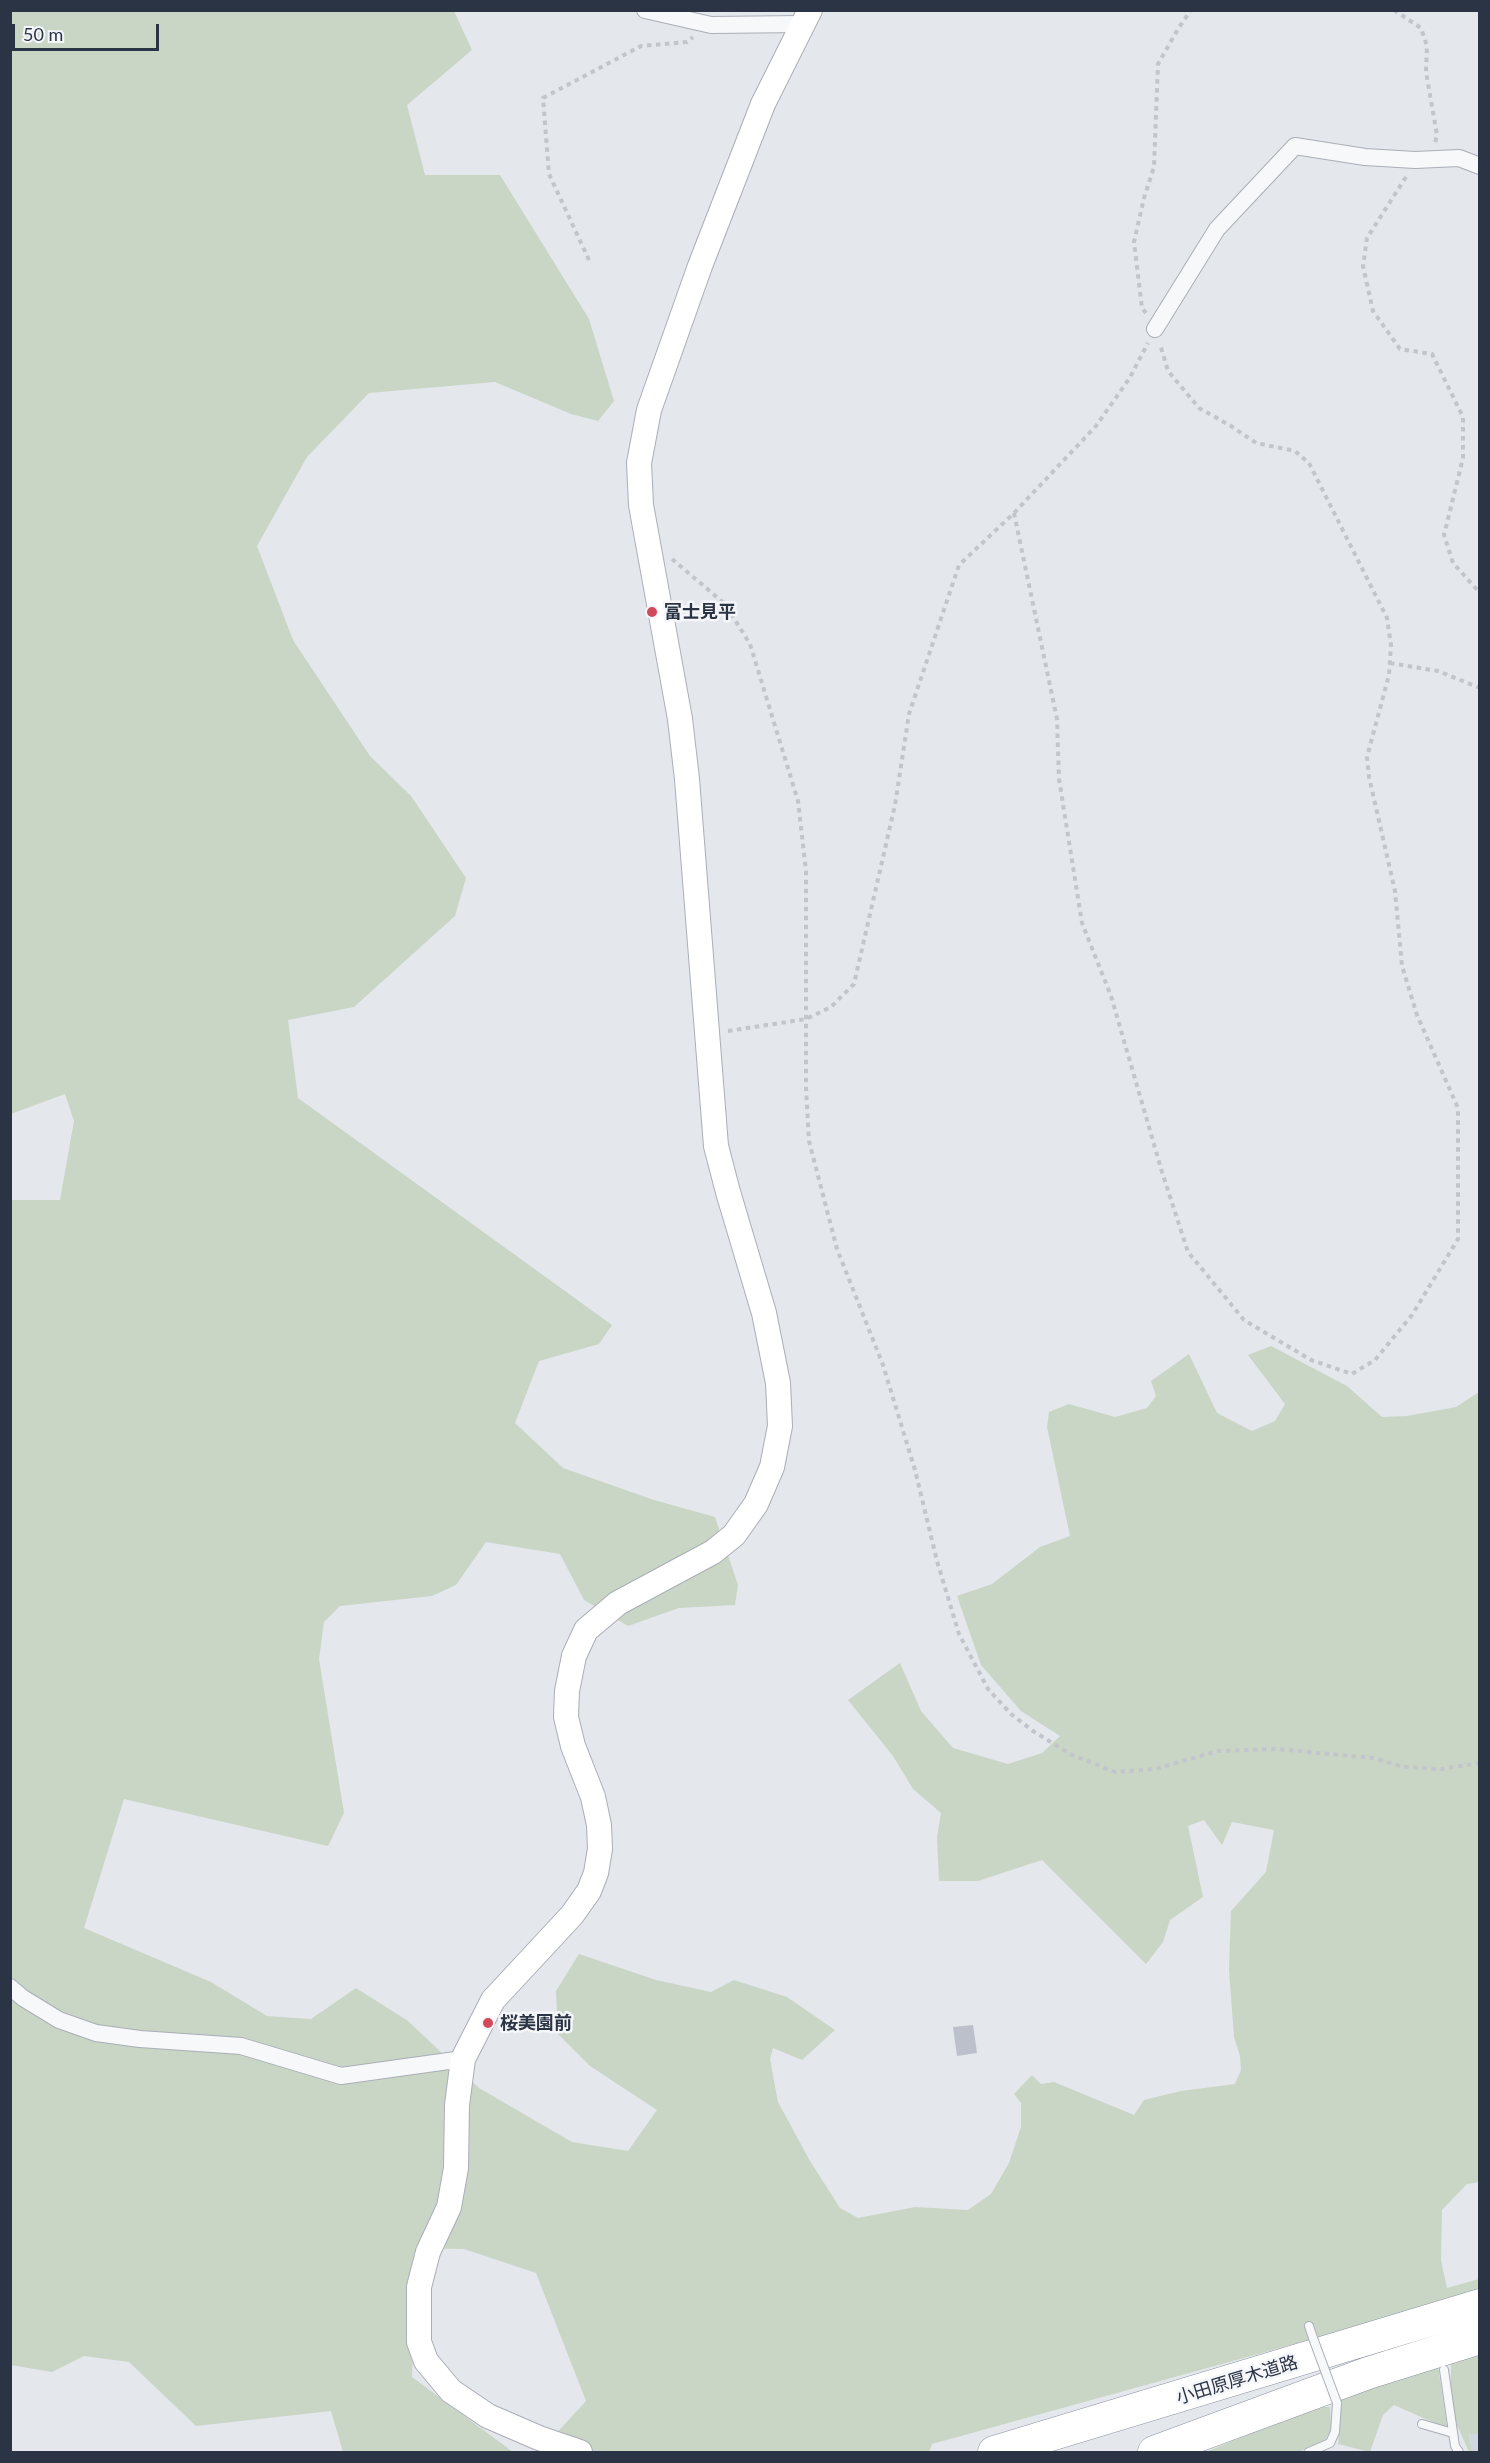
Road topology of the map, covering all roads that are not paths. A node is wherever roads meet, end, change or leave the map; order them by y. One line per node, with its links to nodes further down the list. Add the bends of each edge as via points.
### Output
1 (645, 10): 2 (street, via 711,25)
2 (807, 17): 6 (street, via 763,104 739,163 649,410 639,463 641,505 680,719 716,1146 764,1313 778,1383 780,1426 772,1467 756,1504 734,1535 713,1552 618,1603 586,1630 574,1656 566,1717 599,1825 596,1873 572,1916 493,2000)
3 (1479, 166): 4 (street, via 1459,158 1365,157 1295,146 1217,229)
4 (1155, 329)
5 (10, 1987): 6 (street, via 59,2020 96,2033 241,2046 341,2076)
6 (463, 2059): 13 (street, via 457,2104 456,2168 448,2207 428,2252 419,2287 419,2342 426,2361 451,2391 488,2416)
7 (1479, 2305): 14 (highway, 小田原厚木道路)
8 (1309, 2326): 16 (lane, bridge, via 1337,2403 1330,2444)
9 (1479, 2338): 15 (highway, 小田原厚木道路, via 1368,2373)
10 (1444, 2370): 12 (lane)
11 (1422, 2424): 12 (lane)
12 (1453, 2433): 17 (lane)
13 (580, 2452)
14 (994, 2452)
15 (1154, 2452)
16 (1309, 2452)
17 (1459, 2452)

